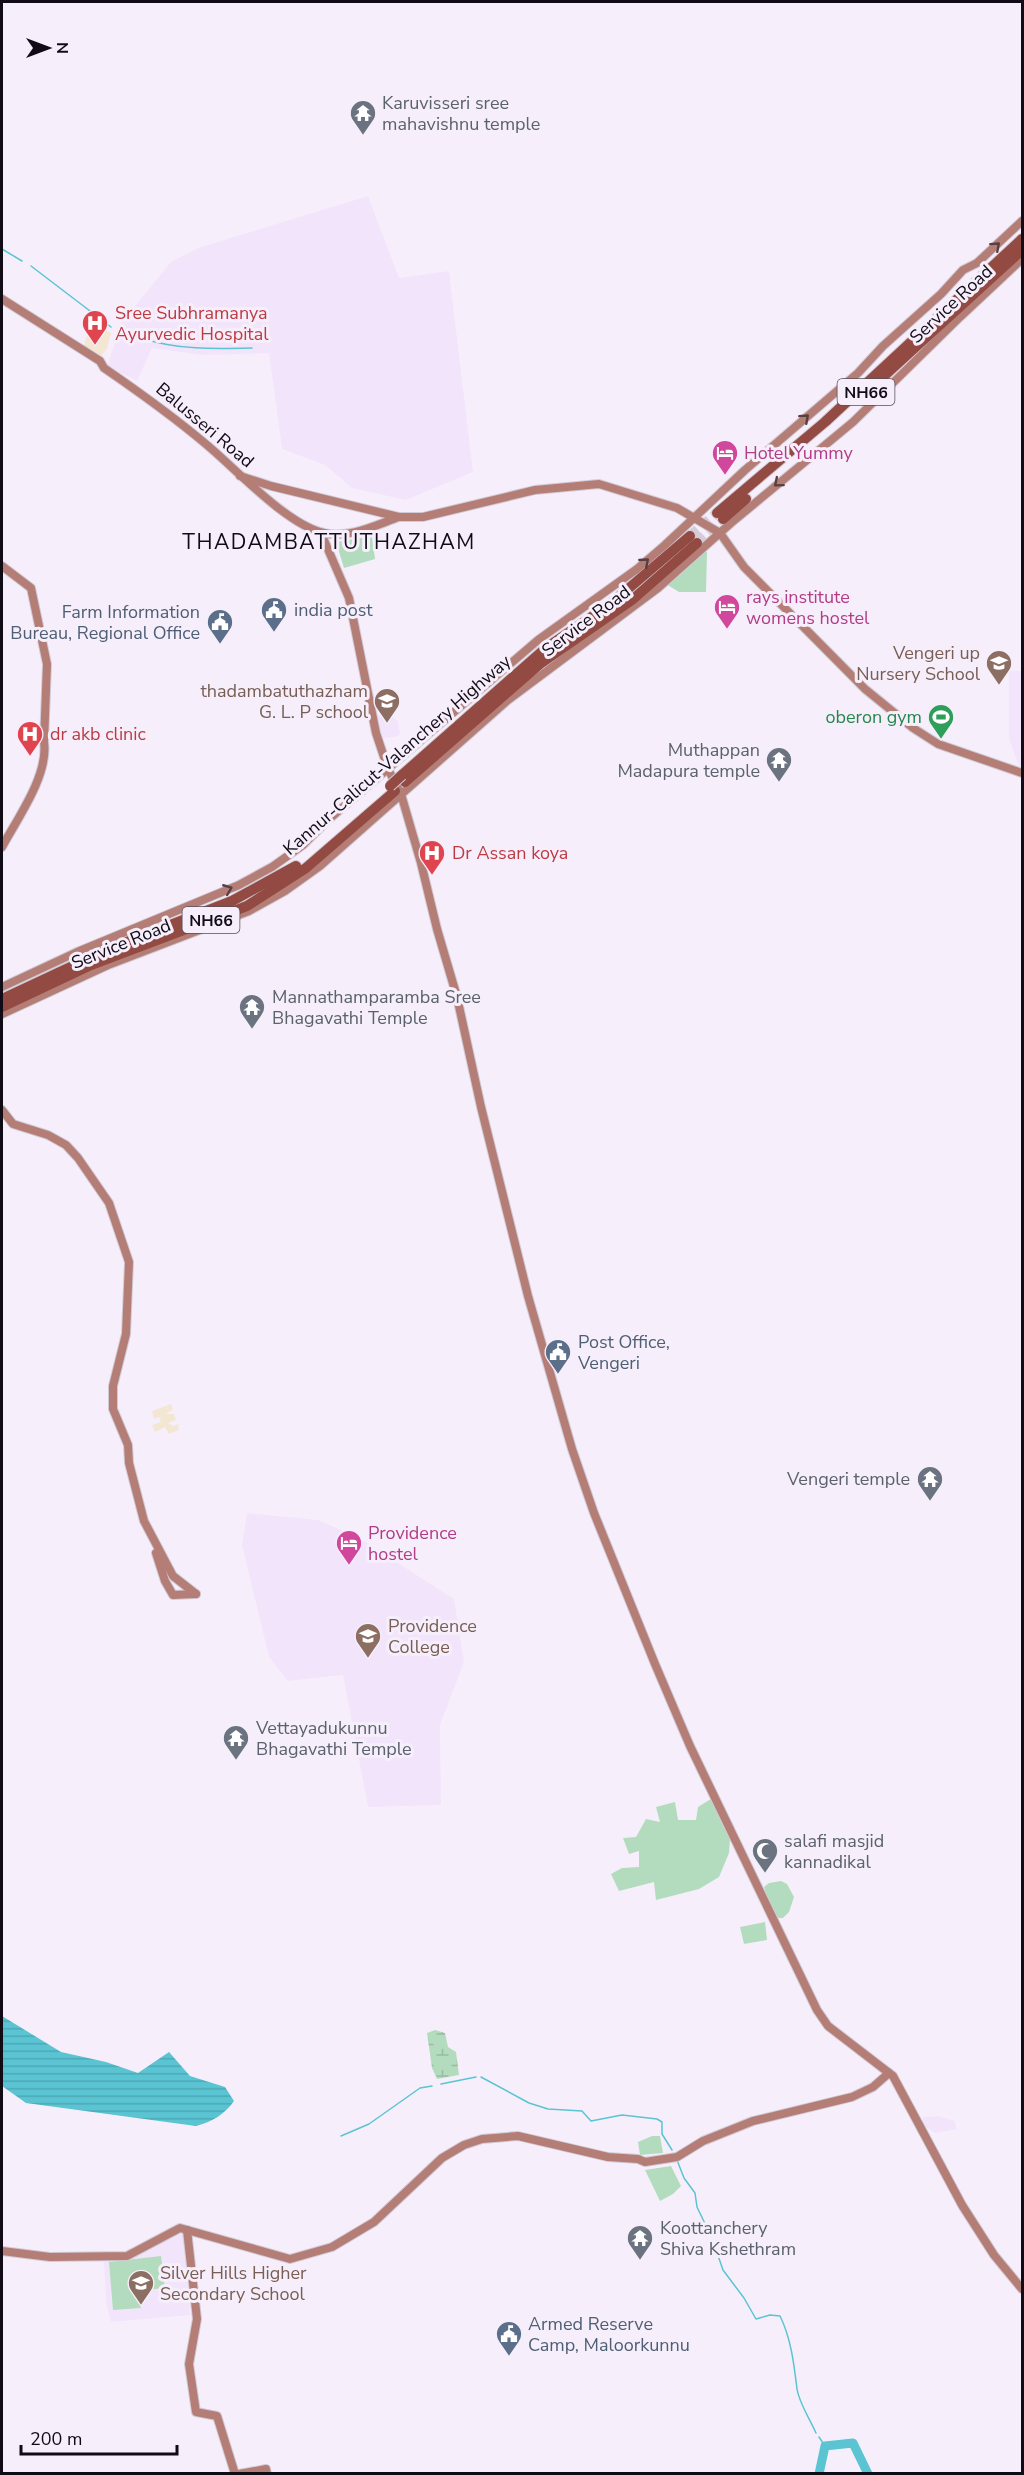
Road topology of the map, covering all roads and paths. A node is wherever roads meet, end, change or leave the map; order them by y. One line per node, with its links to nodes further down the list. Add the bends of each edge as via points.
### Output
1 (1023, 221): 8 (street, one-way to 1, via 858,373 963,270 977,263)
2 (1023, 239): 3 (highway, NH66, via 720,516)
3 (1023, 250)
4 (1023, 259): 10 (street, Service Road, one-way to 10, via 853,422)
5 (2, 299): 6 (street, Balusseri Road, via 100,361 104,368 210,447)
6 (240, 476): 7 (street); 9 (street, Balusseri Road, via 291,517)
7 (399, 517): 8 (street, via 423,517 535,490 599,484 677,508); 9 (street, Balusseri Road, via 344,535)
8 (696, 518): 10 (street); 13 (street, one-way to 8, via 538,640 637,569)
9 (321, 533): 13 (street, via 349,597 376,733)
10 (720, 533): 14 (street, via 744,567 865,689 913,728 938,744); 15 (street, Service Road, via 658,588)
11 (693, 539): 15 (highway, Kannur-Calicut-Valanchery Highway / NH66, bridge, via 608,606 546,648)
12 (2, 566): 16 (street, via 31,588 47,664 45,753 38,779)
13 (388, 769): 15 (street); 17 (street, one-way to 13, via 239,885 272,867 303,845)
14 (1023, 773)
15 (395, 790): 18 (highway, Kannur-Calicut-Valanchery Highway / NH66, via 273,880); 19 (highway, NH66, via 306,868 246,906 91,965); 20 (street, Service Road, via 320,866 285,891); 23 (street, via 457,997 538,1335 594,1513 690,1746 817,2010 828,2026)
16 (2, 847)
17 (2, 987)
18 (2, 999)
19 (2, 1007)
20 (2, 1014)
21 (2, 1110): 22 (street, via 13,1124 66,1144 109,1203 129,1262 126,1334 113,1386 113,1409 128,1444 144,1521)
22 (153, 1538): 22 (street, via 173,1576 196,1594 173,1595)
23 (890, 2073): 24 (street, via 852,2097 753,2121 703,2141 677,2157 645,2162 518,2136 482,2139 442,2158 374,2222 332,2247 290,2259); 26 (street, via 962,2205 994,2255)
24 (187, 2230): 25 (street, via 180,2228 127,2256 50,2257); 27 (street, via 197,2319 189,2364 194,2402 196,2412 218,2416)
25 (2, 2251)
26 (1023, 2289)
27 (235, 2474)
28 (240, 2474): 29 (street, via 266,2469)
29 (267, 2474)

